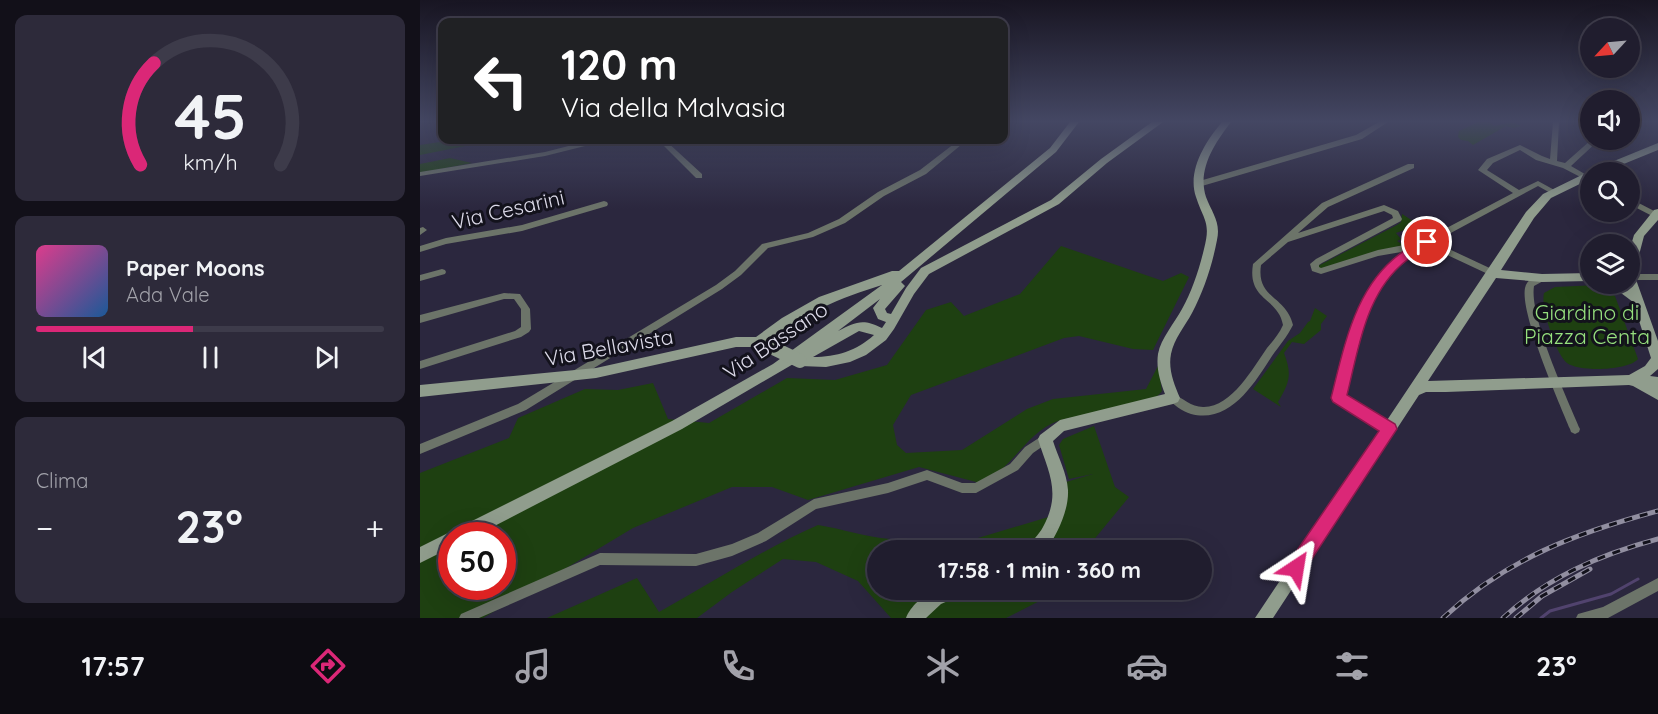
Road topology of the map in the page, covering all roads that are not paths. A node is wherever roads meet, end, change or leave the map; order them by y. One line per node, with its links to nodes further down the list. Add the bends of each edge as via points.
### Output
1 (557, 151): 17 (street)
2 (672, 151): 19 (street)
3 (949, 151): 51 (street, via 923,172 880,194 842,221 765,246 719,287)
4 (1052, 151): 31 (main road, Via Bassano)
5 (1118, 151): 44 (main road, via 1055,202 925,272 912,286)
6 (1208, 151): 21 (main road, via 1200,168)
7 (1312, 151): 21 (street)
8 (1511, 151): 23 (street, via 1490,161 1482,170)
9 (1523, 151): 14 (street)
10 (1554, 151): 14 (street)
11 (1582, 151): 16 (street)
12 (1647, 151): 13 (main road)
13 (1620, 162)
14 (1553, 164): 16 (street)
15 (1410, 166): 28 (street, via 1325,205)
16 (1566, 166): 18 (street)
17 (420, 174)
18 (1580, 174)
19 (699, 176)
20 (1580, 181): 22 (main road)
21 (1199, 184): 59 (main road, via 1214,233 1195,296 1169,338 1164,354 1165,374)
22 (1554, 192): 23 (street, via 1538,183); 33 (main road, via 1538,203)
23 (1518, 193): 29 (street)
24 (604, 204): 30 (street, Via Cesarini, via 522,228)
25 (1640, 206): 26 (street)
26 (1657, 215): 27 (main road)
27 (1640, 234)
28 (1285, 240): 29 (street, via 1384,208 1398,219 1313,267 1321,271); 59 (street, via 1256,268 1258,287 1288,321 1260,368 1238,395 1207,412 1189,410)
29 (1424, 243): 33 (street); 60 (street, via 1395,262 1365,304 1338,398)
30 (420, 249)
31 (925, 256): 41 (main road, via 890,277); 44 (main road, via 880,305 880,314); 50 (main road, Via Bassano)
32 (442, 272): 37 (street)
33 (1493, 273): 38 (main road); 49 (main road)
34 (1640, 276): 36 (street)
35 (1580, 277): 38 (main road)
36 (1658, 277)
37 (420, 278)
38 (1542, 278): 54 (street, via 1530,285 1529,301)
39 (1629, 294): 42 (main road)
40 (1635, 294): 42 (main road)
41 (835, 296): 46 (main road, via 774,328); 50 (main road, via 853,294 857,304)
42 (1637, 300): 47 (main road)
43 (420, 319): 48 (street, via 517,296 525,309 526,329)
44 (893, 320): 45 (main road)
45 (883, 334): 46 (main road, bridge, via 866,349 819,363 800,362); 50 (main road, via 858,326)
46 (765, 344): 51 (main road, Via Bellavista, via 736,342 624,368)
47 (1658, 358): 52 (main road, via 1647,373)
48 (420, 365)
49 (1431, 365): 55 (main road, via 1436,378); 57 (main road)
50 (778, 368): 64 (main road, Via Bassano)
51 (576, 374): 56 (main road, Via Bellavista); 63 (street, via 522,407)
52 (1629, 380): 53 (main road); 54 (main road); 58 (main road)
53 (1658, 382)
54 (1557, 384): 55 (main road); 61 (street)
55 (1446, 386): 57 (main road)
56 (420, 391)
57 (1413, 392): 60 (main road)
58 (1658, 394)
59 (1173, 398): 62 (main road, via 1060,426)
60 (1389, 429): 72 (main road)
61 (1575, 429)
62 (1045, 439): 65 (main road, via 1061,490); 70 (street, via 1014,467 976,488 962,488 927,475 814,504 762,537 696,560 600,559)
63 (420, 449)
64 (485, 522)
65 (1045, 540)
66 (438, 546): 67 (main road)
67 (420, 555)
68 (1658, 584): 73 (street, via 1605,613)
69 (932, 600): 71 (main road)
70 (465, 618)
71 (914, 618)
72 (1263, 618)
73 (1582, 618)

